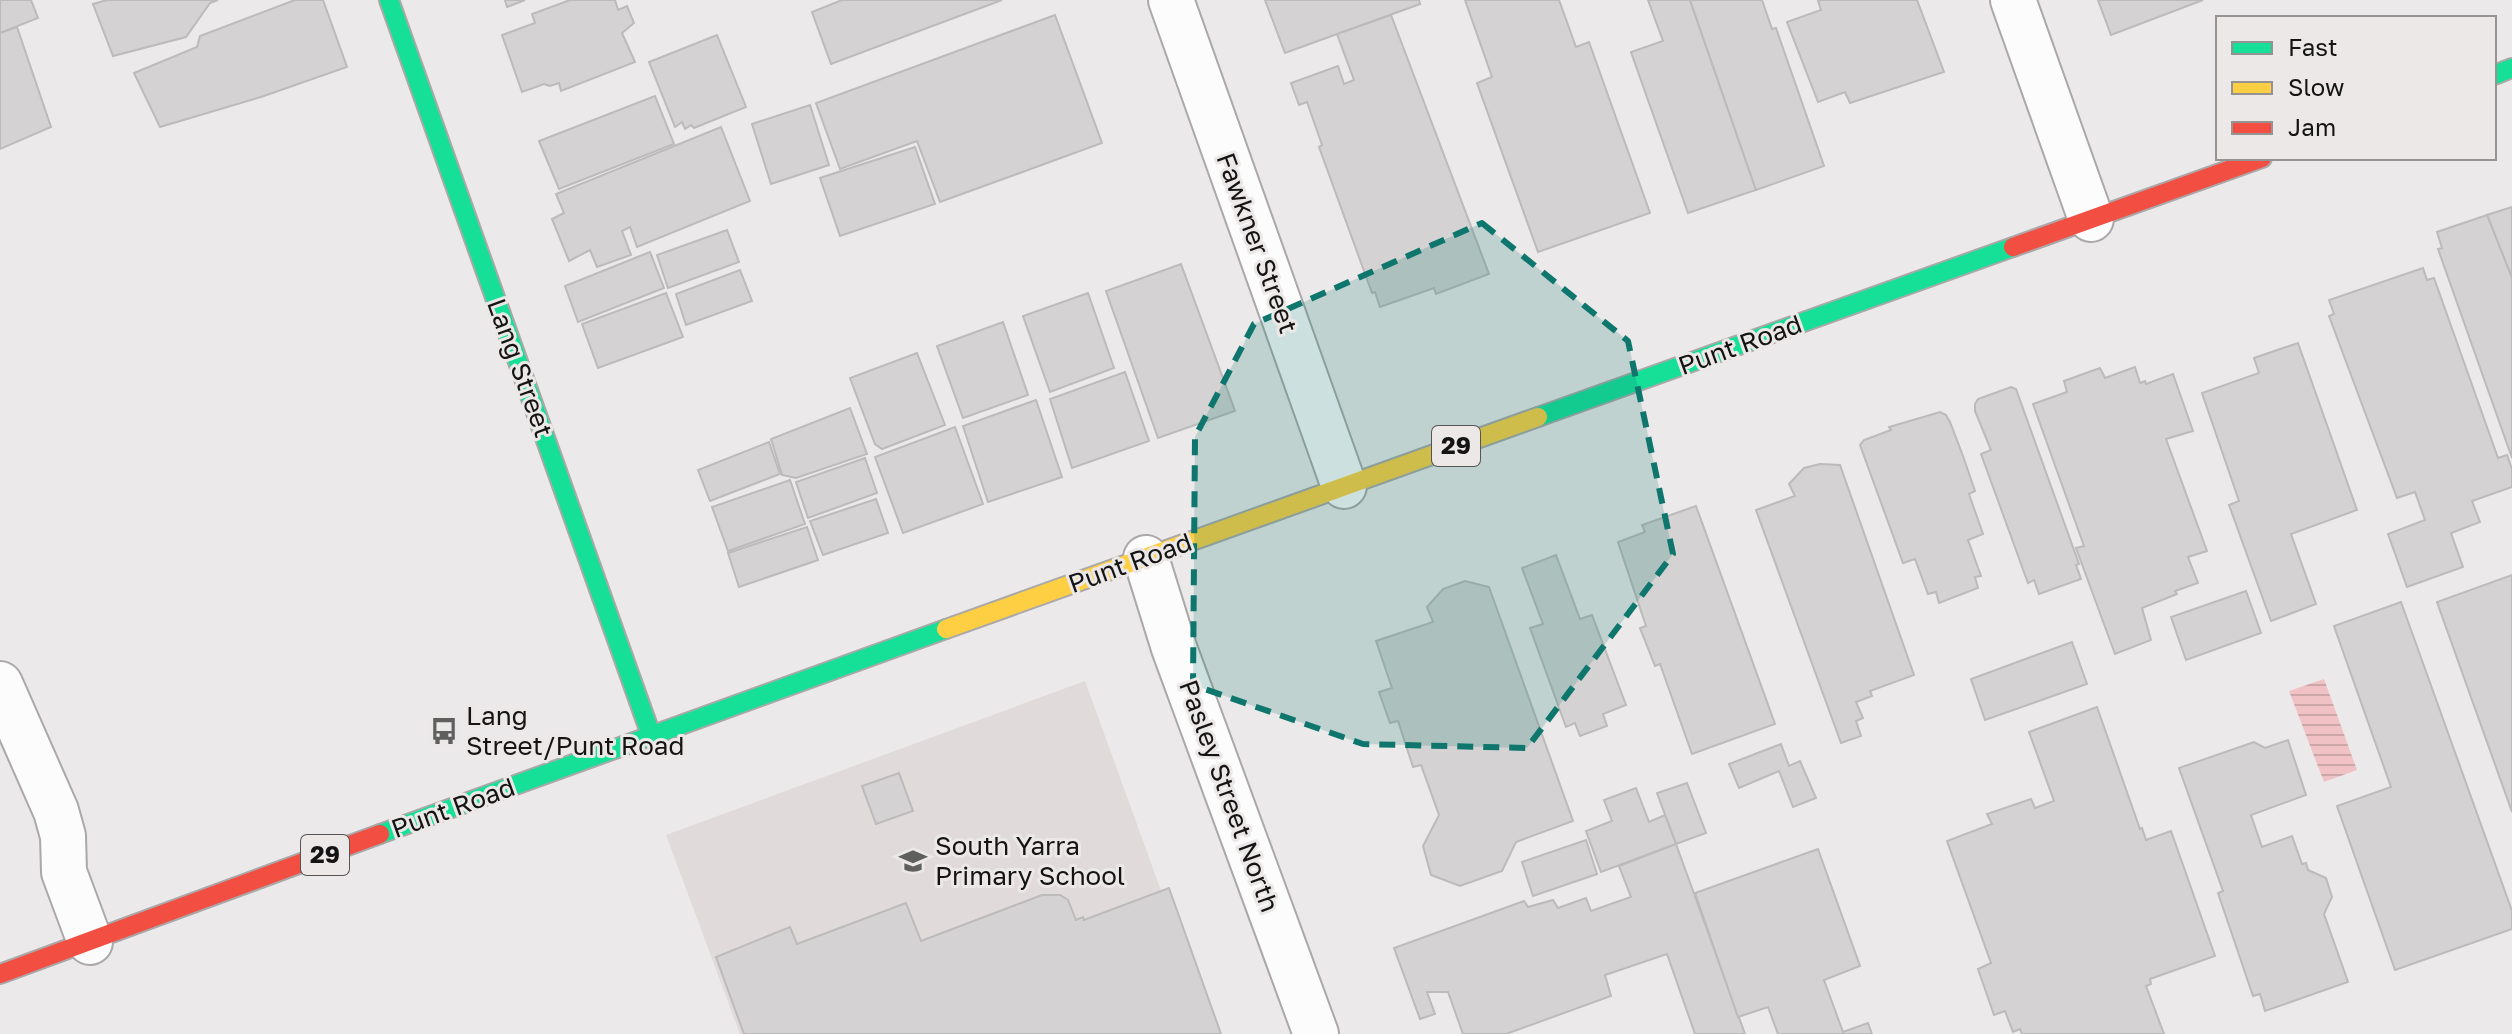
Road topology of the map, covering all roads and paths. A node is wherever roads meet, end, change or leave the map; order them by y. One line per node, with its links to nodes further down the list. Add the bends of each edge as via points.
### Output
1 (389, 0): 9 (main road, Lang Street)
2 (1171, 0): 6 (street, Fawkner Street)
3 (2013, 0): 5 (street)
4 (2256, 160): 5 (main road, Punt Road / 29)
5 (2091, 219): 6 (main road, Punt Road / 29)
6 (1344, 486): 7 (main road, Punt Road / 29)
7 (1146, 558): 9 (main road, Punt Road / 29); 12 (street, Pasley Street North)
8 (0, 684): 10 (street, via 56,811 64,872)
9 (651, 735): 10 (main road, Punt Road / 29)
10 (90, 942): 11 (main road, Punt Road / 29)
11 (0, 974)
12 (1316, 1034)

